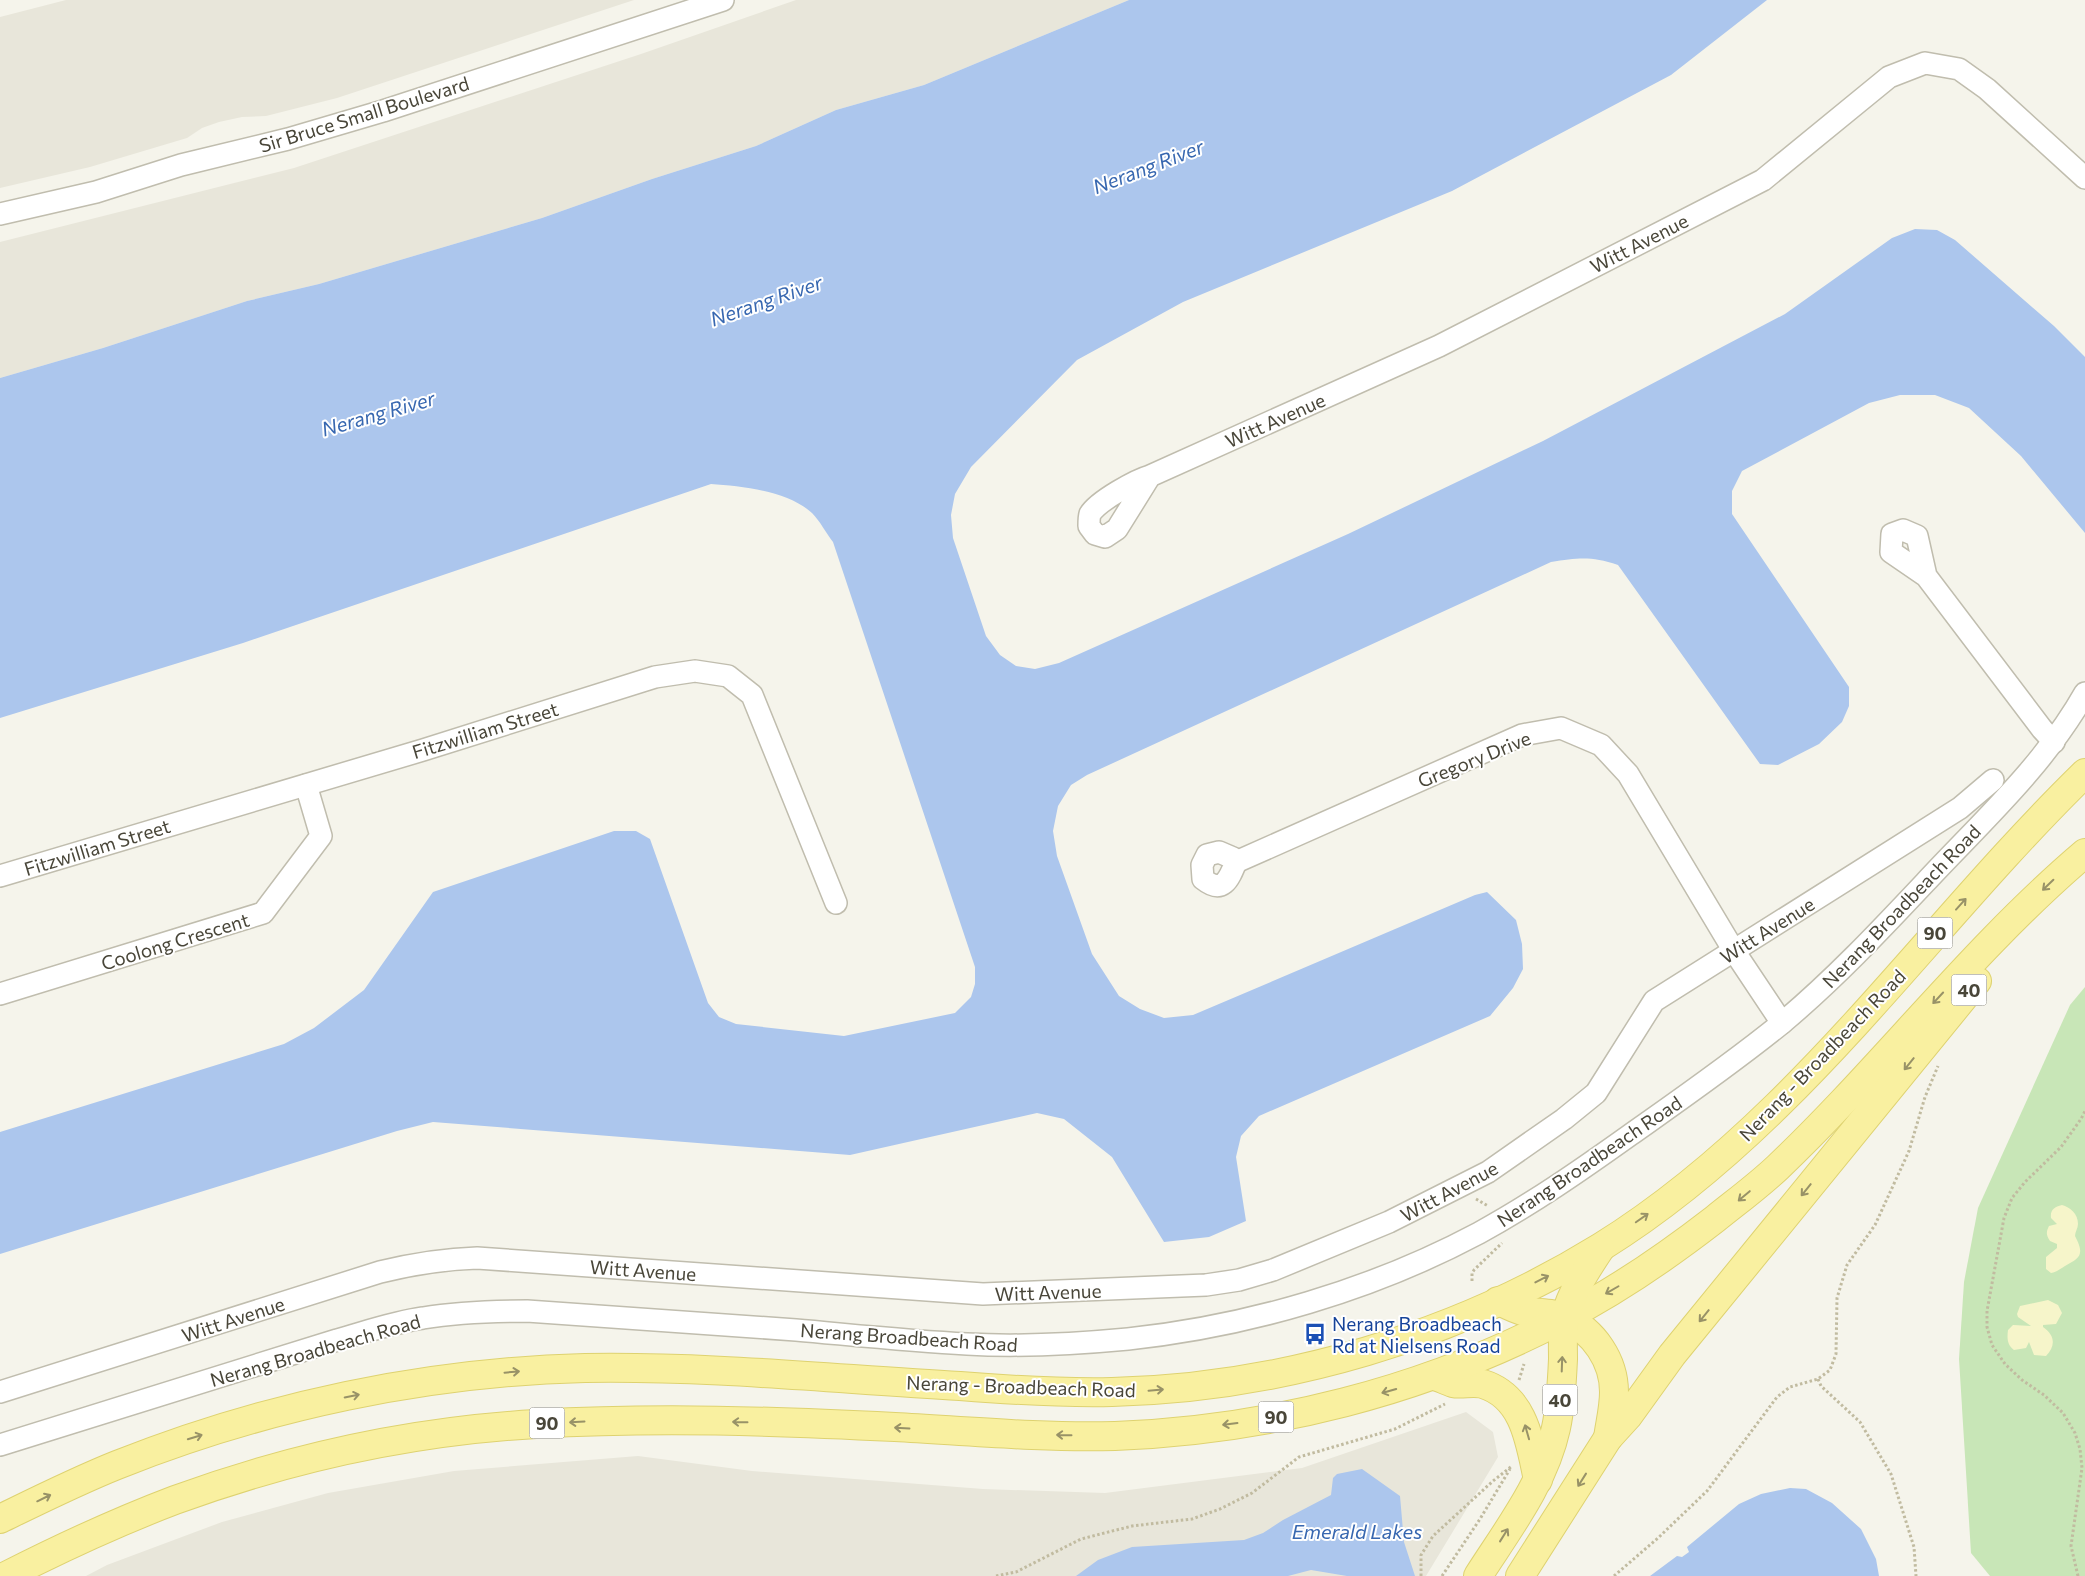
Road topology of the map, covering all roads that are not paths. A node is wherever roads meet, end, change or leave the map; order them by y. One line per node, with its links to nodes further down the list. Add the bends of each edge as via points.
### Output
1 (720, 1): 3 (street, Sir Bruce Small Boulevard, via 383,111 288,139 181,165 96,192)
2 (2085, 178): 4 (street, Witt Avenue, via 1987,89 1959,69 1925,63 1889,77 1763,180 1439,346)
3 (0, 214)
4 (1150, 476)
5 (1926, 576): 7 (street)
6 (2085, 693): 7 (street)
7 (2048, 736): 12 (street, Nerang Broadbeach Road)
8 (2085, 772): 21 (main road, Nerang - Broadbeach Road / 90, one-way to 8, via 1698,1177 1774,1110 2014,845)
9 (1993, 780): 11 (street, Witt Avenue)
10 (306, 785): 15 (street, Fitzwilliam Street); 16 (street, Fitzwilliam Street, via 655,677 695,671 728,676 752,695); 19 (street, Coolong Crescent, via 321,836 263,914)
11 (1960, 808): 12 (street); 18 (street, Witt Avenue)
12 (1992, 812): 20 (street, Nerang Broadbeach Road, via 1866,945)
13 (2085, 853): 17 (main road, 90, one-way to 17)
14 (1236, 862): 18 (street, Gregory Drive, via 1522,735 1561,728 1601,745 1628,774)
15 (0, 876)
16 (836, 903)
17 (1983, 949): 23 (main road, 90, one-way to 23, via 1775,1170 1666,1256); 26 (main road, 40, one-way to 26, via 1982,974)
18 (1734, 951): 20 (street, Gregory Drive); 25 (street, Witt Avenue, via 1654,1001 1596,1093 1510,1158 1463,1186 1390,1222 1273,1270 1239,1280 1206,1285 982,1294 477,1258 444,1259 380,1272)
19 (0, 994)
20 (1782, 1023): 27 (street, Nerang Broadbeach Road, via 1566,1181 1476,1234 1383,1276 1326,1297 1238,1321 1098,1342 968,1344 527,1312 451,1314 363,1333)
21 (1602, 1246): 22 (main road, Nerang - Broadbeach Road / 90, one-way to 21); 23 (main road, 40, via 1584,1274)
22 (1498, 1301): 23 (main road, via 1526,1312); 29 (main road, Nerang - Broadbeach Road / 90, one-way to 22, via 118,1465 182,1442 262,1417 343,1397 425,1382 514,1372 653,1368 1021,1390 1144,1391 1234,1381 1327,1362 1407,1337)
23 (1565, 1318): 24 (main road, 90); 26 (main road, via 1592,1338 1608,1362 1614,1392); 28 (main road, 40, one-way to 23, via 1556,1428)
24 (1435, 1376): 28 (main road, one-way to 24, via 1527,1430 1515,1407 1494,1388 1482,1384 1454,1384); 30 (main road, 90, one-way to 30, via 1354,1401 1296,1414 1170,1432 1113,1436 672,1420 531,1424 434,1434 356,1448 222,1484 110,1526)
25 (0, 1392)
26 (1608, 1438): 32 (main road, one-way to 32)
27 (0, 1444)
28 (1538, 1480): 31 (main road, 40, one-way to 28)
29 (0, 1519)
30 (6, 1576)
31 (1478, 1576)
32 (1520, 1576)

